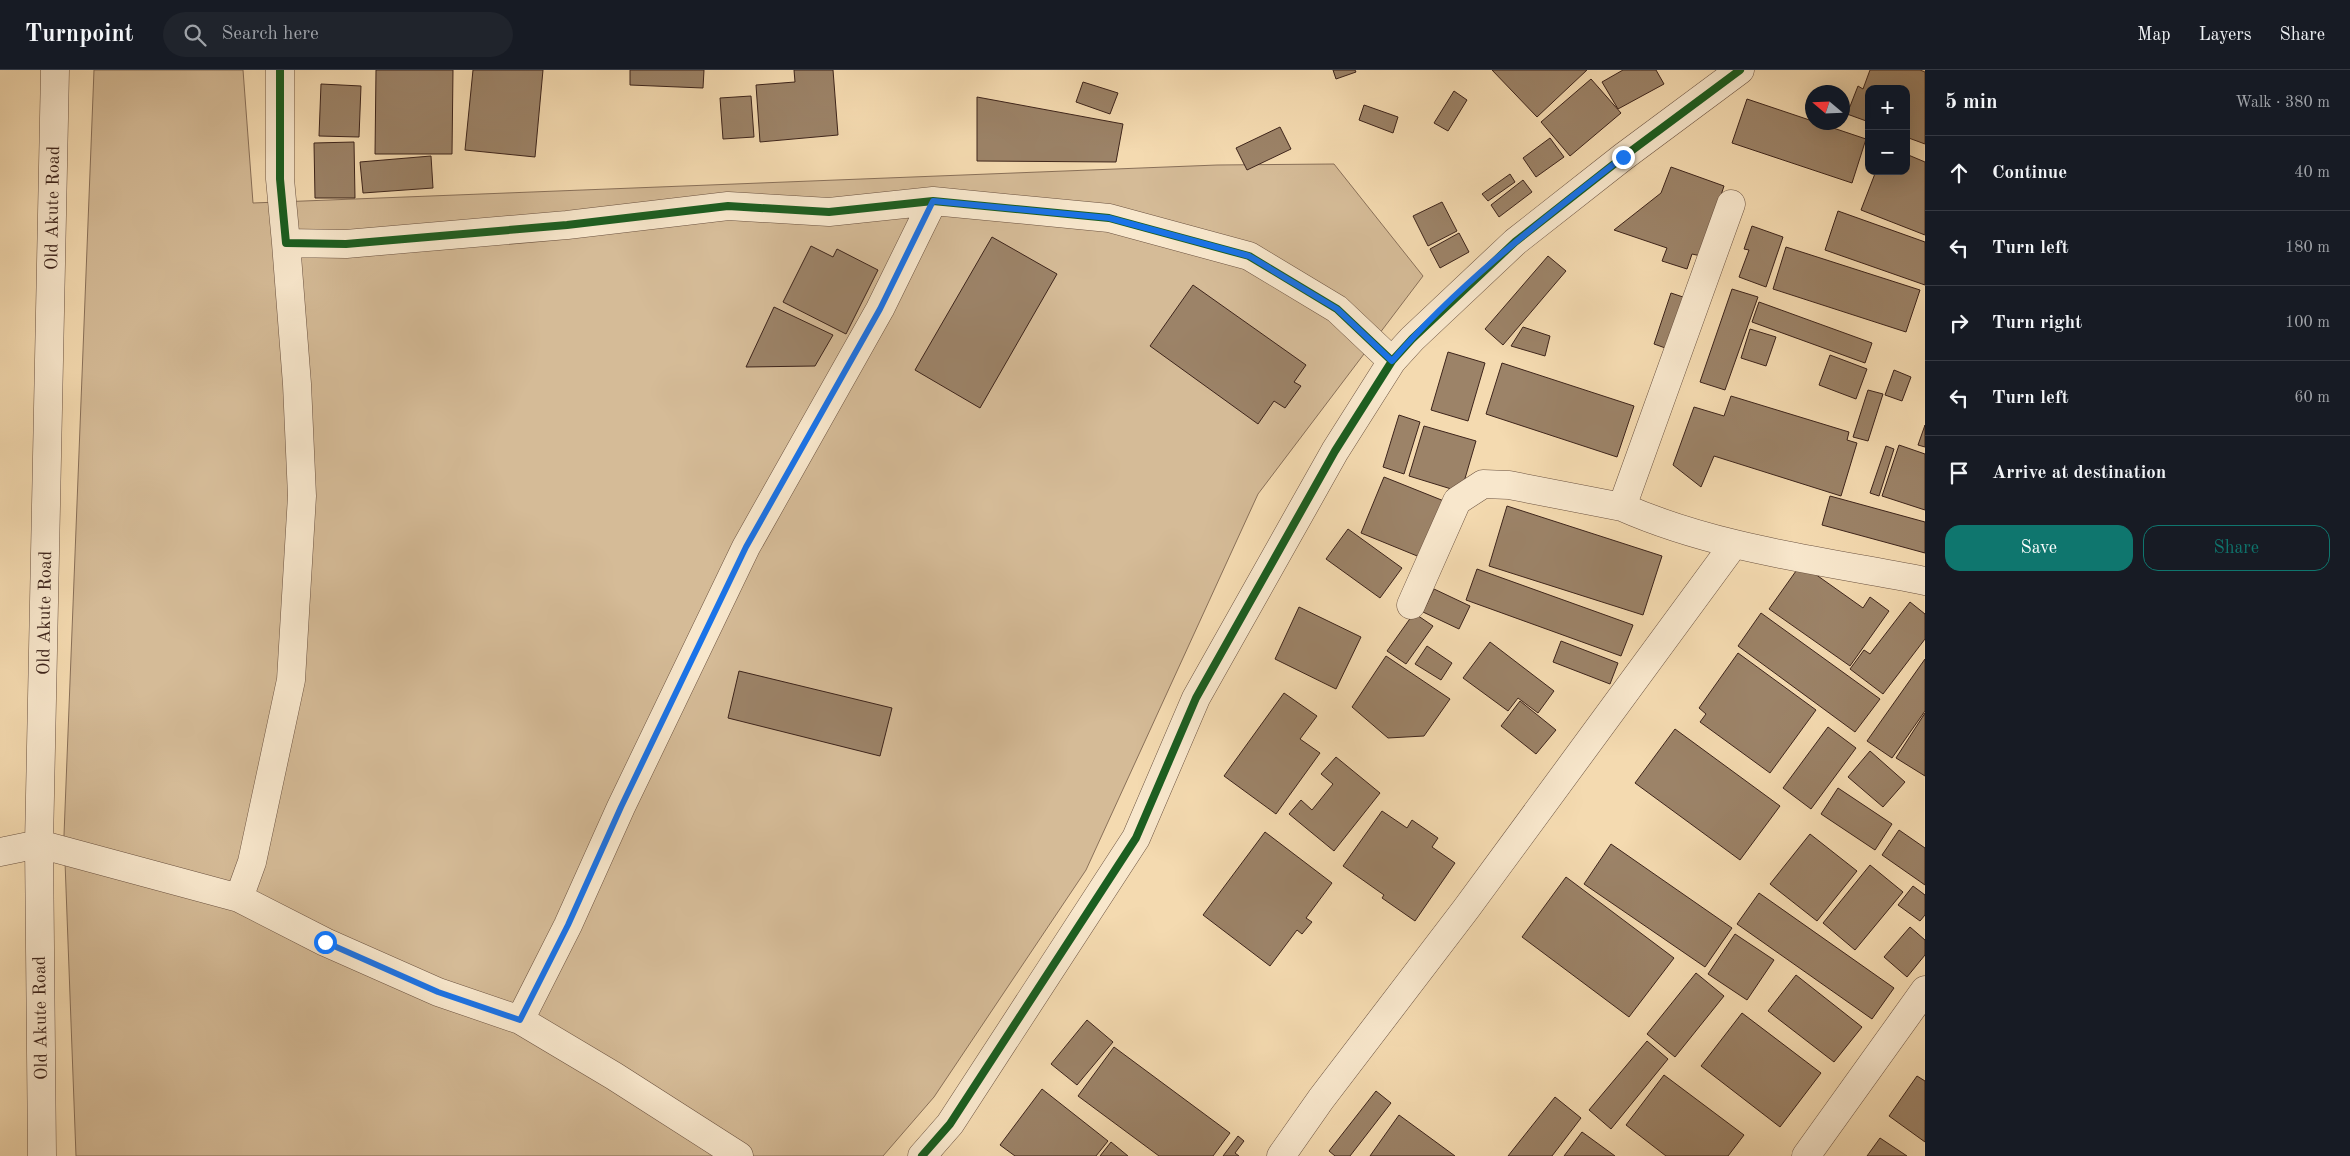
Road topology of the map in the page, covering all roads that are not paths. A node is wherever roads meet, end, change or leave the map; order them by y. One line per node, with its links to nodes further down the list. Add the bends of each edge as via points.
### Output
1 (55, 70): 12 (street, Old Akute Road)
2 (280, 70): 6 (street, via 280,179)
3 (1740, 70): 7 (street, via 1515,242 1412,338)
4 (933, 201): 6 (street, via 829,212 728,206 567,225 346,244); 7 (street, via 1109,218 1249,256 1337,309); 16 (street, via 880,309 746,547)
5 (1731, 204): 8 (street)
6 (286, 243): 14 (street, via 302,496 291,680 252,862)
7 (1392, 361): 19 (street, via 1335,451 1196,698 1136,838 950,1124)
8 (1622, 507): 9 (street, via 1658,523); 11 (street, via 1509,485 1483,484 1458,501)
9 (1734, 544): 10 (street); 20 (street)
10 (1925, 581)
11 (1411, 605)
12 (39, 844): 13 (street); 14 (street); 17 (street, Old Akute Road)
13 (0, 852)
14 (239, 898): 16 (street, via 325,942 438,992)
15 (1925, 990): 21 (street)
16 (520, 1020): 18 (street)
17 (42, 1156)
18 (739, 1156)
19 (922, 1156)
20 (1281, 1156)
21 (1806, 1156)

